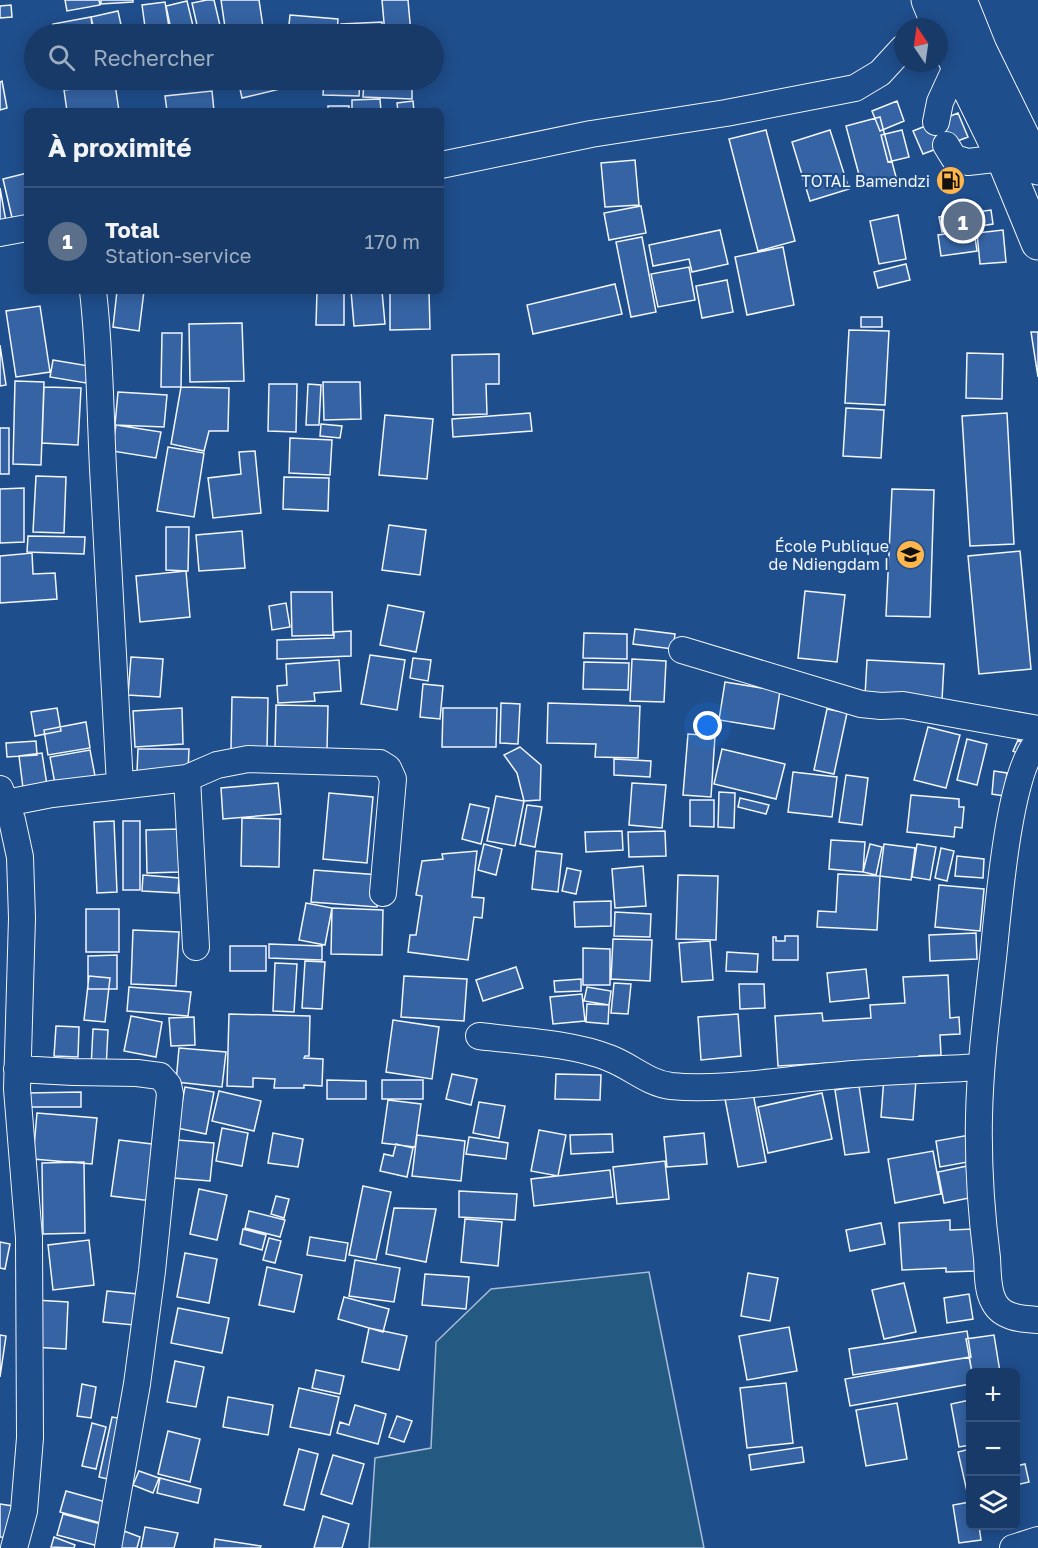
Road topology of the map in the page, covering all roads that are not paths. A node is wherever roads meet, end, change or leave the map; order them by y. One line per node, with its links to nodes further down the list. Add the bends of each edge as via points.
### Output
1 (937, 16): 3 (highway); 5 (highway, via 980,50)
2 (894, 58): 4 (street, via 880,73 855,88 591,134)
3 (957, 65): 5 (highway); 5 (street, via 940,102 941,134 954,158)
4 (444, 164)
5 (1023, 173): 8 (highway)
6 (24, 229): 7 (street)
7 (0, 233)
8 (1038, 243)
9 (93, 294): 14 (street)
10 (682, 650): 11 (street, via 861,704 903,705)
11 (1038, 729)
12 (1038, 742): 19 (street, via 1023,769 1008,833)
13 (187, 778): 14 (street); 16 (street, via 217,765 248,759 380,763 388,768 393,779); 17 (street)
14 (120, 785): 15 (street)
15 (3, 796): 20 (street, via 18,842 21,866)
16 (383, 893)
17 (196, 947)
18 (479, 1036): 19 (street, via 577,1049 609,1057 655,1082 680,1086)
19 (981, 1067): 21 (street, via 979,1168 991,1296 997,1308 1016,1318)
20 (17, 1068): 23 (street, via 29,1238 30,1438 24,1511); 24 (street, via 160,1076 170,1094 137,1384)
21 (1038, 1320)
22 (1038, 1540): 25 (street)
23 (14, 1548)
24 (108, 1548)
25 (1013, 1548)

